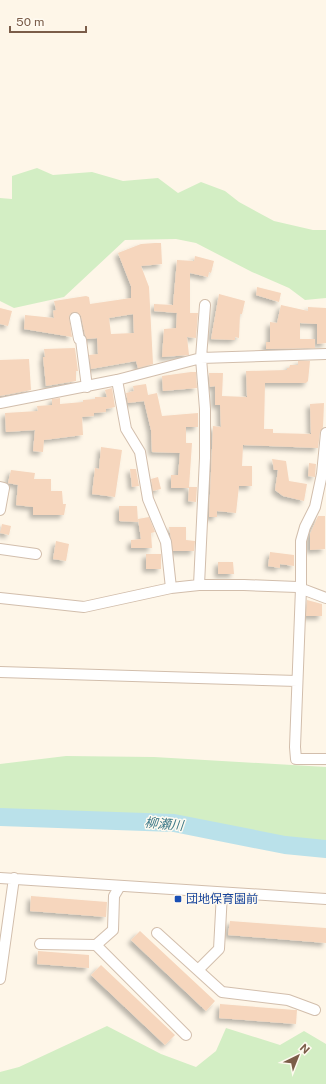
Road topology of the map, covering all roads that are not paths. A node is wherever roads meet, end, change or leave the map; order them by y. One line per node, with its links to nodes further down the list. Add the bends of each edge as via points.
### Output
1 (206, 305): 4 (street)
2 (76, 318): 6 (street)
3 (326, 357): 4 (street)
4 (201, 358): 5 (street); 13 (street, via 205,458)
5 (117, 380): 6 (street); 14 (street, via 126,430 140,452 148,498 166,542)
6 (87, 387): 7 (street)
7 (0, 403)
8 (326, 439): 15 (street, via 315,507 301,541)
9 (0, 486): 10 (street, via 4,488)
10 (0, 510)
11 (0, 549): 12 (street)
12 (36, 554)
13 (199, 585): 14 (street); 15 (street, via 244,584)
14 (171, 588): 16 (street, via 84,607)
15 (301, 588): 17 (street); 19 (street)
16 (0, 598)
17 (326, 598)
18 (0, 672): 19 (street)
19 (297, 681): 20 (street, via 296,759)
20 (326, 759)
21 (0, 878): 22 (street)
22 (14, 878): 23 (street); 30 (street)
23 (120, 886): 24 (street); 28 (street, via 114,896 113,930)
24 (222, 892): 25 (street); 29 (street, via 219,949)
25 (326, 899)
26 (158, 933): 29 (street)
27 (40, 944): 28 (street)
28 (96, 945): 32 (street)
29 (198, 970): 31 (street, via 222,992 288,1000)
30 (0, 979)
31 (315, 1010)
32 (186, 1035)

